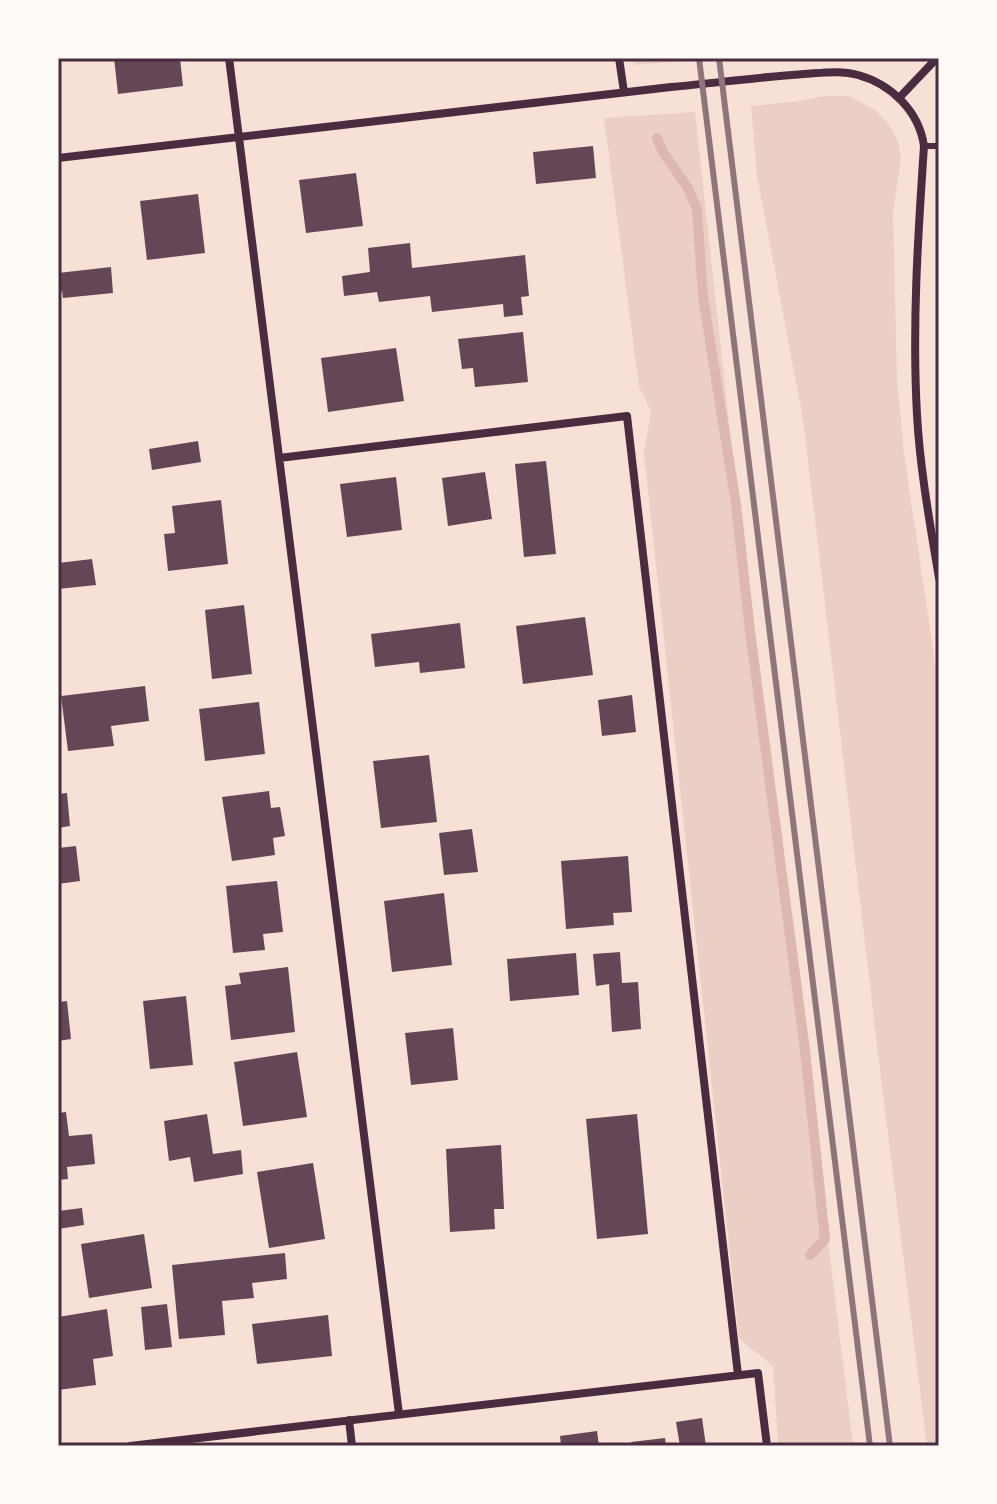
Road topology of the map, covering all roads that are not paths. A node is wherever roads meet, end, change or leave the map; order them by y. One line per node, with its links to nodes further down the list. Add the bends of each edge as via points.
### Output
1 (229, 58): 6 (street)
2 (619, 58): 4 (street)
3 (937, 58): 5 (street)
4 (624, 92): 5 (street, via 833,72 875,81); 6 (street)
5 (899, 98): 7 (street, via 916,120)
6 (239, 138): 9 (street); 10 (street)
7 (924, 146): 8 (lane); 11 (street, via 917,252 917,413)
8 (939, 146)
9 (58, 158)
10 (279, 458): 12 (street, via 627,416); 13 (street)
11 (939, 578)
12 (738, 1375): 13 (street); 17 (street, via 758,1373)
13 (399, 1414): 14 (street)
14 (349, 1420): 15 (street); 16 (street)
15 (130, 1446)
16 (352, 1446)
17 (767, 1446)

